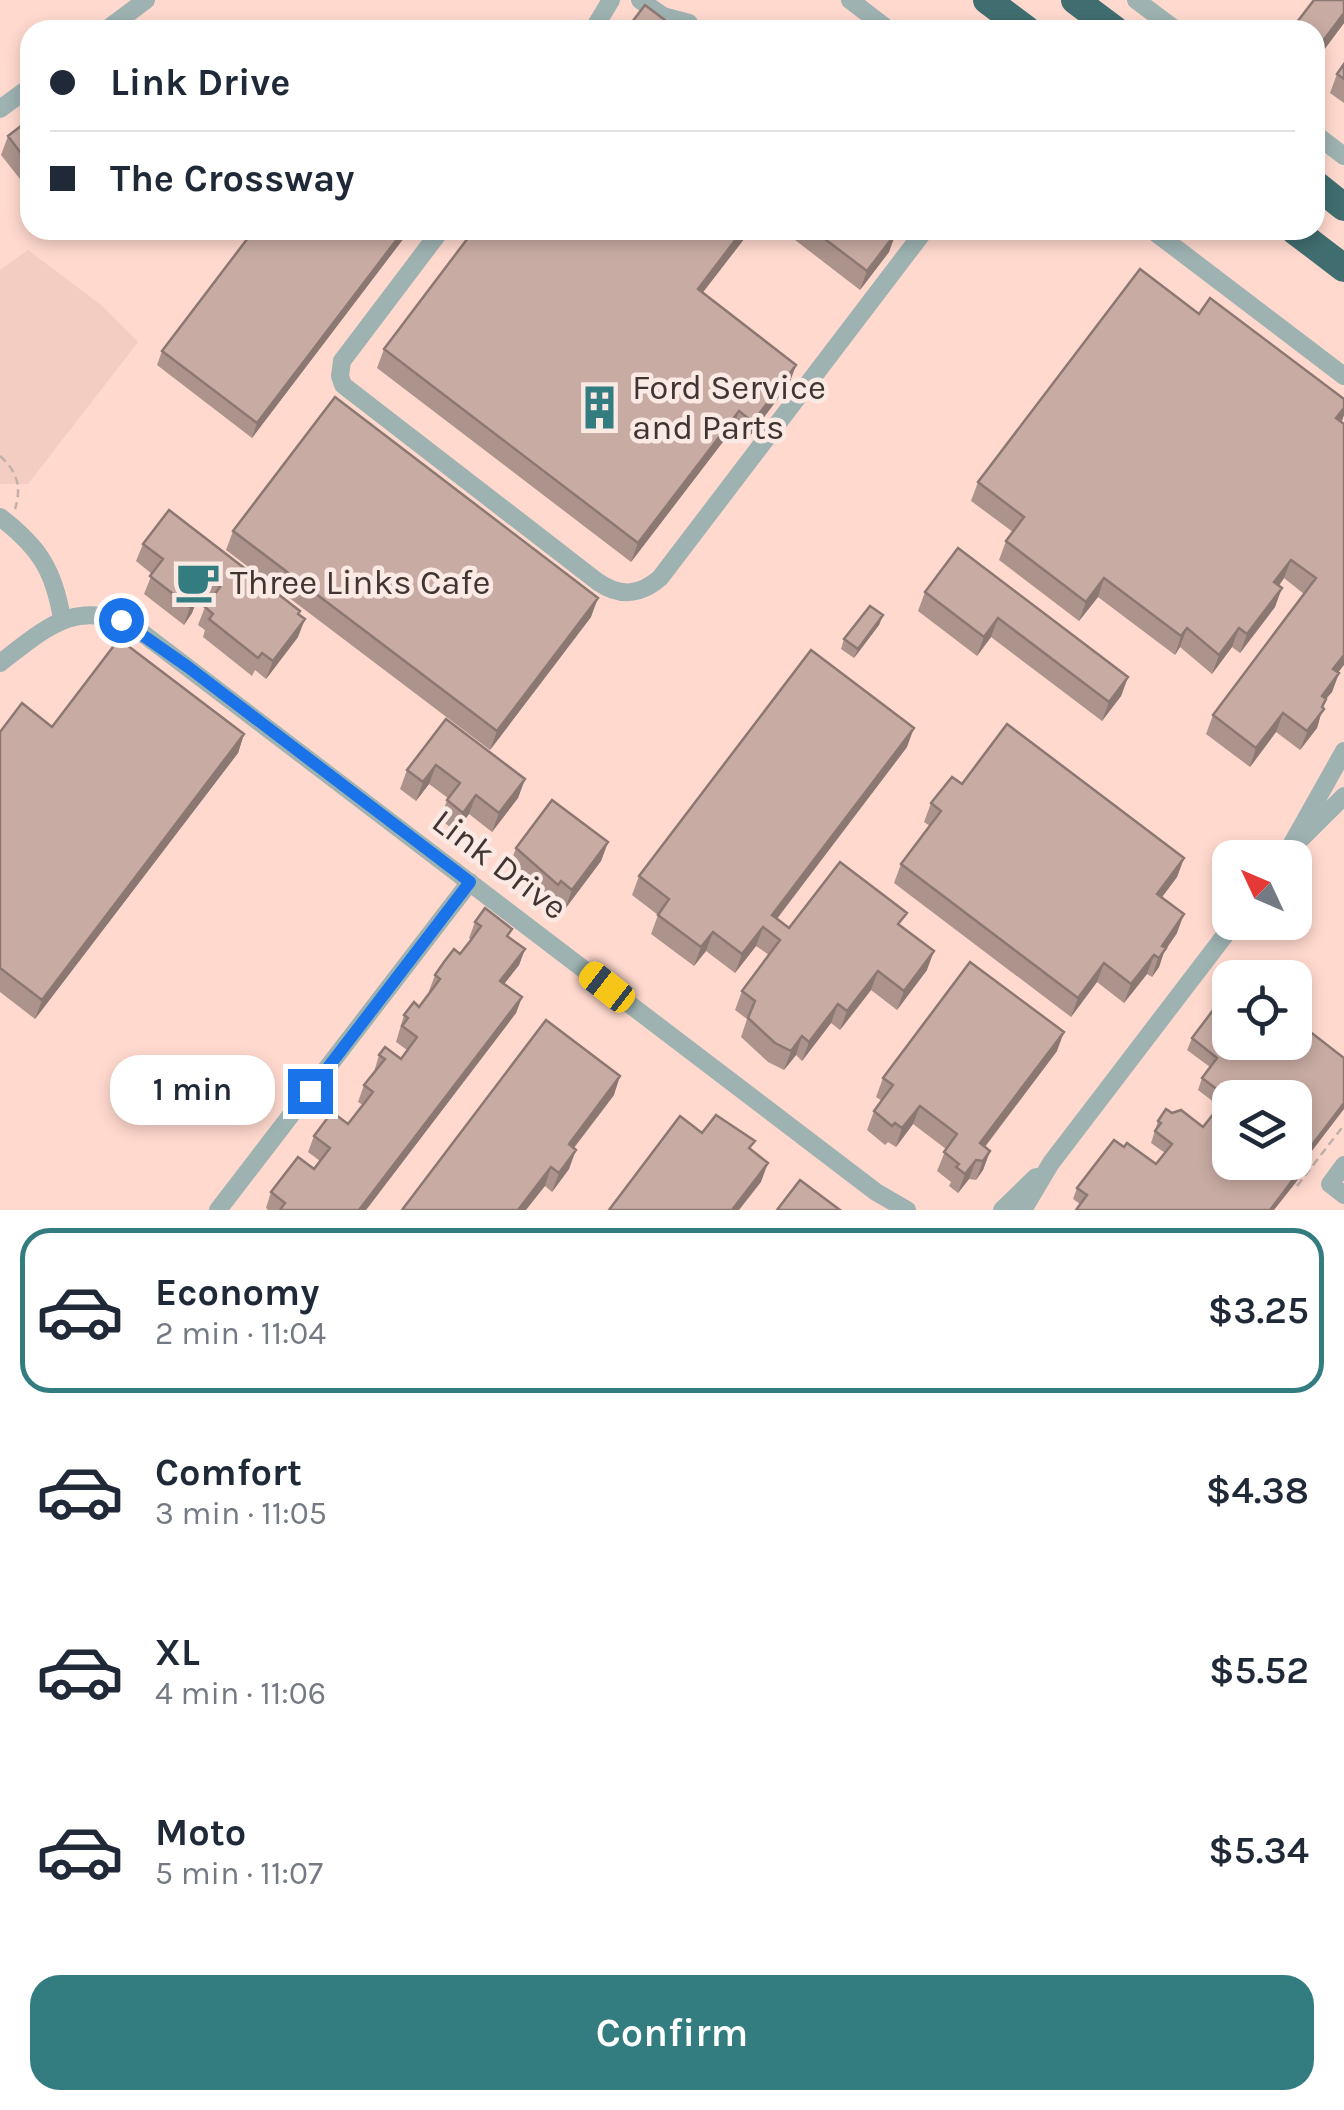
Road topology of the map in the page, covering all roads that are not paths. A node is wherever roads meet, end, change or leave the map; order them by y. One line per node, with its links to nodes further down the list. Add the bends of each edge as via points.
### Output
1 (146, 0): 6 (street)
2 (850, 0): 7 (street)
3 (987, 0): 8 (highway)
4 (1075, 0): 9 (highway)
5 (1136, 0): 10 (street)
6 (119, 20)
7 (876, 20)
8 (1014, 20)
9 (1102, 20)
10 (1163, 20)
11 (20, 94): 12 (street)
12 (0, 109)
13 (434, 240): 14 (street, via 342,361 343,385 598,582 630,593 660,578)
14 (917, 240)
15 (1165, 240): 18 (street)
16 (1307, 240): 17 (highway)
17 (1344, 268)
18 (1344, 376)
19 (5, 521): 20 (street, via 39,553)
20 (68, 617): 21 (street); 26 (street, Link Drive, via 108,616 138,629)
21 (0, 662)
22 (1344, 751): 24 (street)
23 (1344, 796): 25 (street)
24 (1295, 840)
25 (1300, 840)
26 (470, 882): 30 (street, Link Drive); 32 (street)
27 (1221, 940): 28 (street)
28 (1051, 1163): 35 (street); 36 (street)
29 (1344, 1165): 31 (street, via 1330,1184)
30 (876, 1192): 33 (street, Link Drive); 34 (street, Link Drive)
31 (1344, 1195)
32 (218, 1210)
33 (893, 1210)
34 (907, 1210)
35 (1002, 1210)
36 (1023, 1210)

